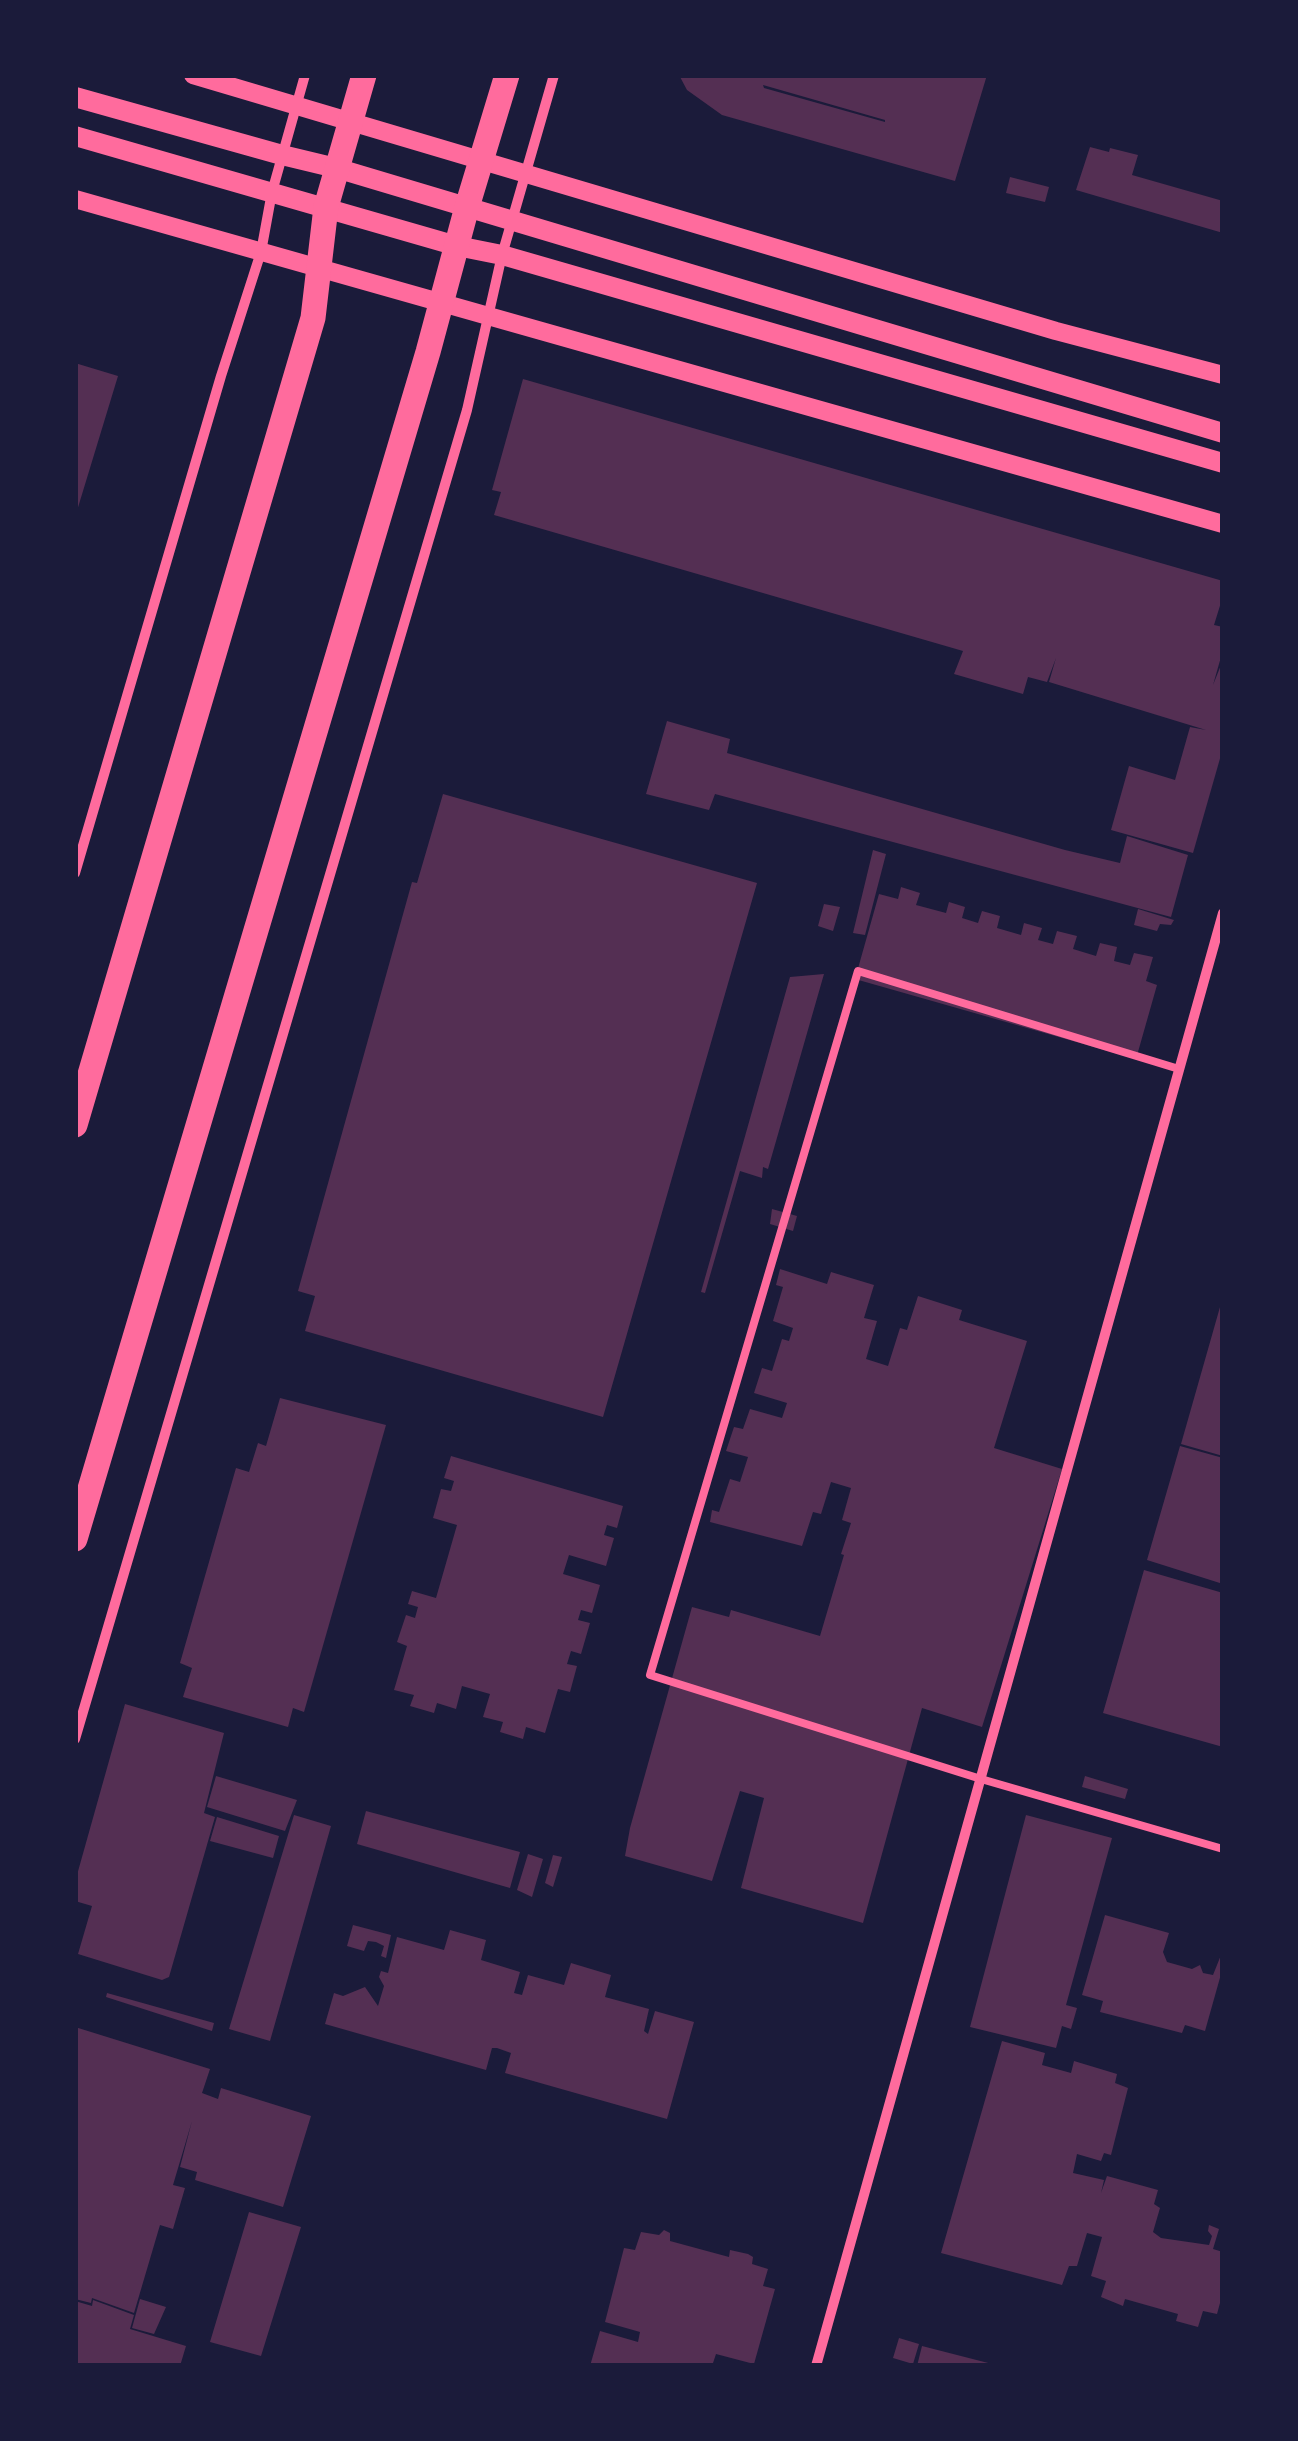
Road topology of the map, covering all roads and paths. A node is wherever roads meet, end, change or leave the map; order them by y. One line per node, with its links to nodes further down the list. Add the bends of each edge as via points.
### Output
1 (192, 75): 7 (street)
2 (305, 75): 7 (street)
3 (364, 75): 8 (main road)
4 (507, 75): 11 (main road)
5 (554, 75): 13 (street)
6 (75, 97): 10 (main road)
7 (296, 106): 8 (street); 10 (street)
8 (350, 122): 11 (street); 12 (main road)
9 (75, 136): 14 (main road)
10 (282, 155): 12 (main road); 14 (street)
11 (480, 160): 13 (street); 16 (main road)
12 (336, 168): 16 (main road); 17 (main road)
13 (525, 173): 18 (street); 25 (street)
14 (272, 192): 17 (main road); 20 (street)
15 (75, 199): 20 (street)
16 (467, 207): 18 (main road); 19 (main road)
17 (326, 208): 19 (main road); 22 (main road)
18 (512, 221): 21 (street); 26 (main road)
19 (456, 246): 21 (main road); 23 (main road)
20 (261, 252): 22 (street); 29 (street)
21 (502, 255): 24 (street); 27 (main road)
22 (318, 268): 23 (street); 32 (main road, via 313,318)
23 (441, 302): 24 (street); 33 (main road)
24 (488, 316): 28 (street); 34 (street, via 467,410)
25 (1223, 375)
26 (1223, 432)
27 (1223, 463)
28 (1223, 524)
29 (75, 873)
30 (1223, 913): 31 (street)
31 (1180, 1069): 35 (street); 35 (lane, via 858,972 650,1675)
32 (75, 1124)
33 (75, 1539)
34 (75, 1739)
35 (981, 1778): 36 (lane); 37 (street)
36 (1223, 1849)
37 (816, 2366)

